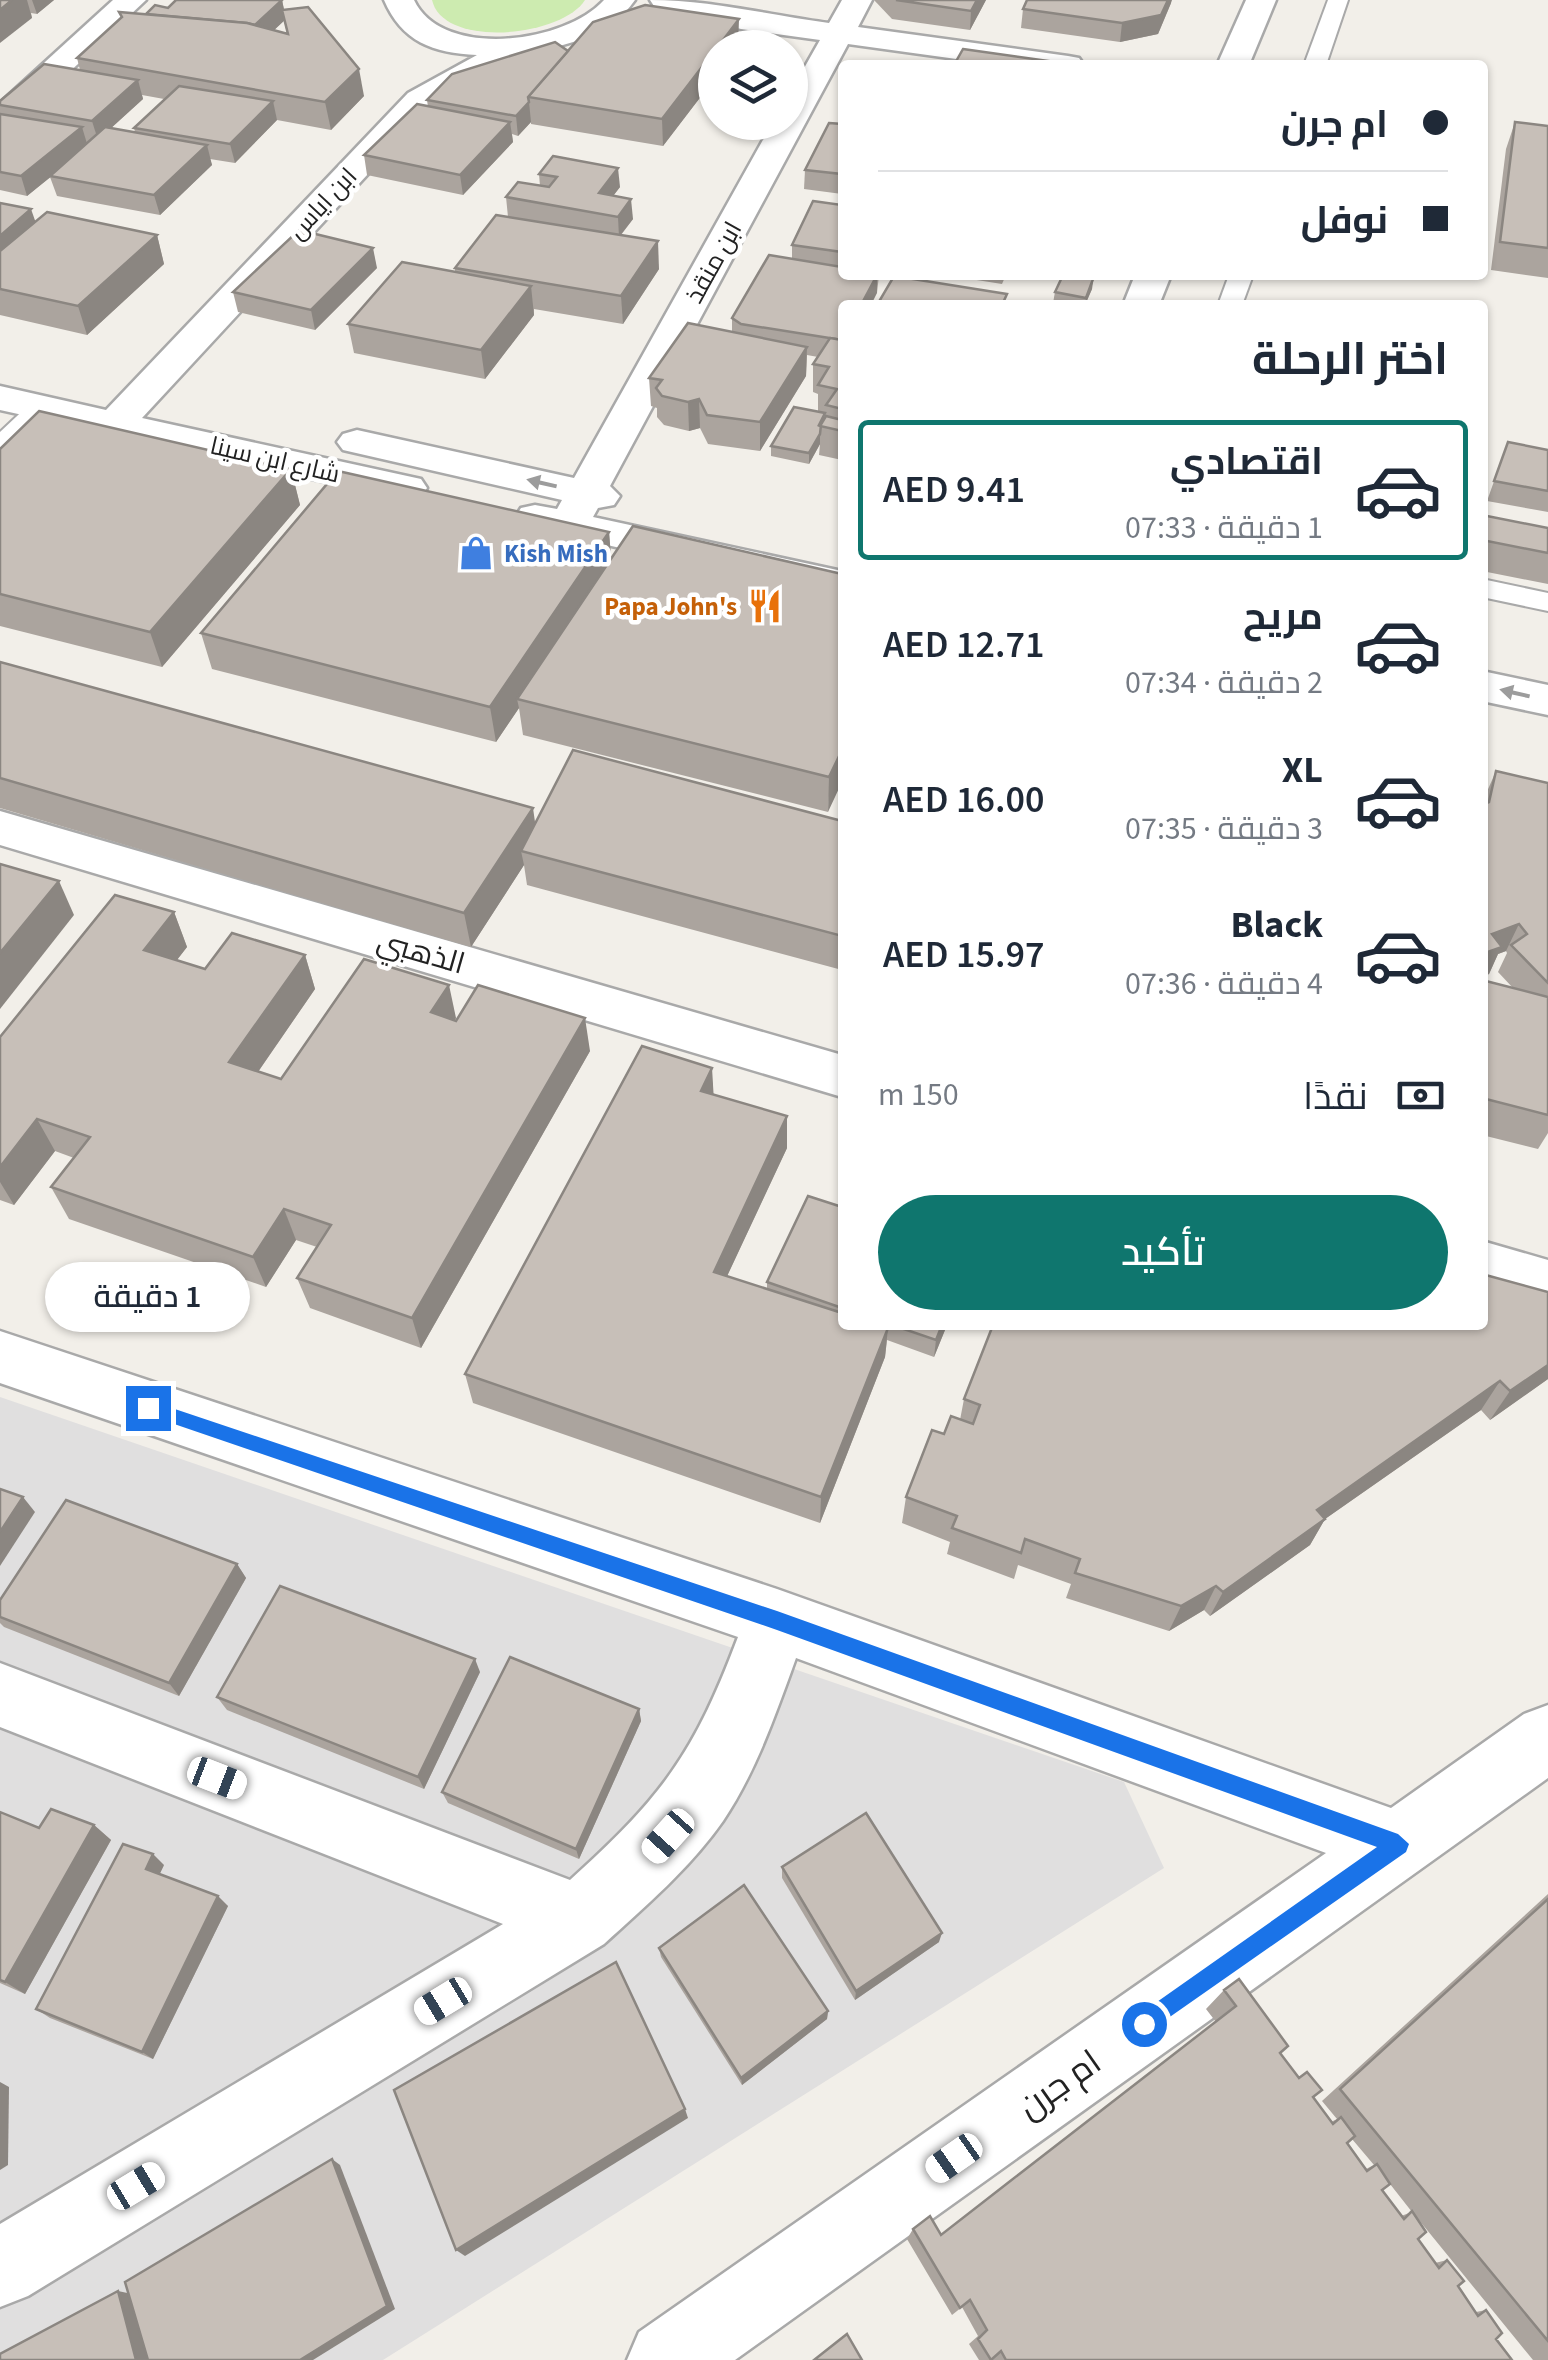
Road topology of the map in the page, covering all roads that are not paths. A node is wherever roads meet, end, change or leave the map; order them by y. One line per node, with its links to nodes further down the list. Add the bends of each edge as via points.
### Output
1 (131, 0): 13 (street)
2 (857, 0): 7 (street, ابن منقذ)
3 (1260, 0): 10 (street)
4 (1338, 0): 11 (lane)
5 (399, 8): 8 (street, via 453,42); 12 (street, via 430,62)
6 (643, 11): 7 (street); 8 (street)
7 (840, 32): 9 (street); 20 (street, ابن منقذ)
8 (523, 46): 12 (street, ابن اياس)
9 (1033, 60)
10 (1235, 60)
11 (1317, 60)
12 (419, 100): 15 (street, ابن اياس)
13 (0, 120)
14 (0, 363): 15 (street, شارع ابن سينا)
15 (144, 394): 18 (street, ابن اياس); 20 (street, شارع ابن سينا, one-way to 15)
16 (0, 398): 17 (street, شارع ابن سينا)
17 (42, 407): 18 (street, شارع ابن سينا); 19 (lane)
18 (115, 424): 20 (street, شارع ابن سينا)
19 (0, 447)
20 (578, 509): 21 (street, شارع ابن سينا); 22 (street, شارع ابن سينا)
21 (838, 545)
22 (838, 583)
23 (1488, 589): 24 (lane)
24 (1548, 602)
25 (1488, 687): 26 (street, one-way to 25)
26 (1548, 700)
27 (1488, 724): 28 (street)
28 (1548, 737)
29 (0, 828): 30 (street, الذهبي)
30 (838, 1075)
31 (1488, 1267): 32 (street)
32 (1548, 1284)
33 (0, 1358): 34 (street)
34 (777, 1620): 37 (street); 38 (street, via 713,1776 652,1852)
35 (0, 1694): 38 (street)
36 (1548, 1738): 37 (street, ام جرن)
37 (1398, 1844): 40 (street, ام جرن)
38 (579, 1918): 39 (street)
39 (0, 2268)
40 (667, 2360)

